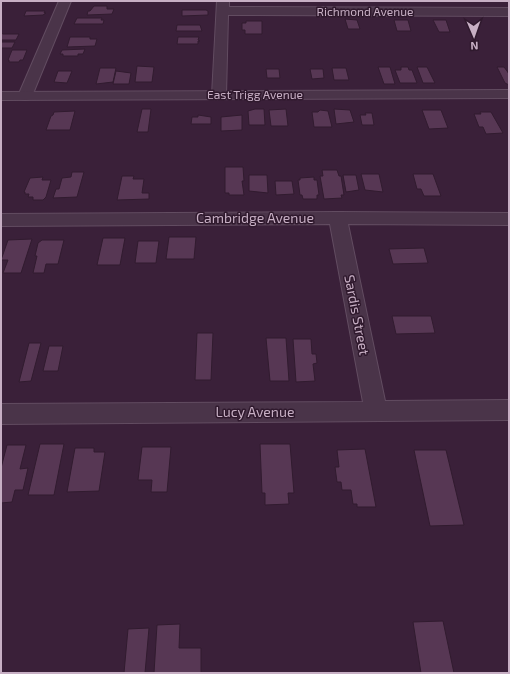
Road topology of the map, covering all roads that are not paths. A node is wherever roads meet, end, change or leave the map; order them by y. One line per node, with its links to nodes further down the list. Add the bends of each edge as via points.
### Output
1 (65, 1): 7 (street)
2 (222, 6): 3 (street, Richmond Avenue); 5 (street)
3 (509, 12)
4 (509, 94): 5 (street, East Trigg Avenue)
5 (219, 95): 7 (street, East Trigg Avenue)
6 (1, 96): 7 (street, East Trigg Avenue)
7 (25, 96)
8 (338, 218): 9 (street, Cambridge Avenue); 10 (street, Cambridge Avenue); 12 (street, Sardis Street)
9 (509, 219)
10 (1, 220)
11 (509, 410): 12 (street, Lucy Avenue)
12 (376, 412): 13 (street, Lucy Avenue)
13 (1, 414)

